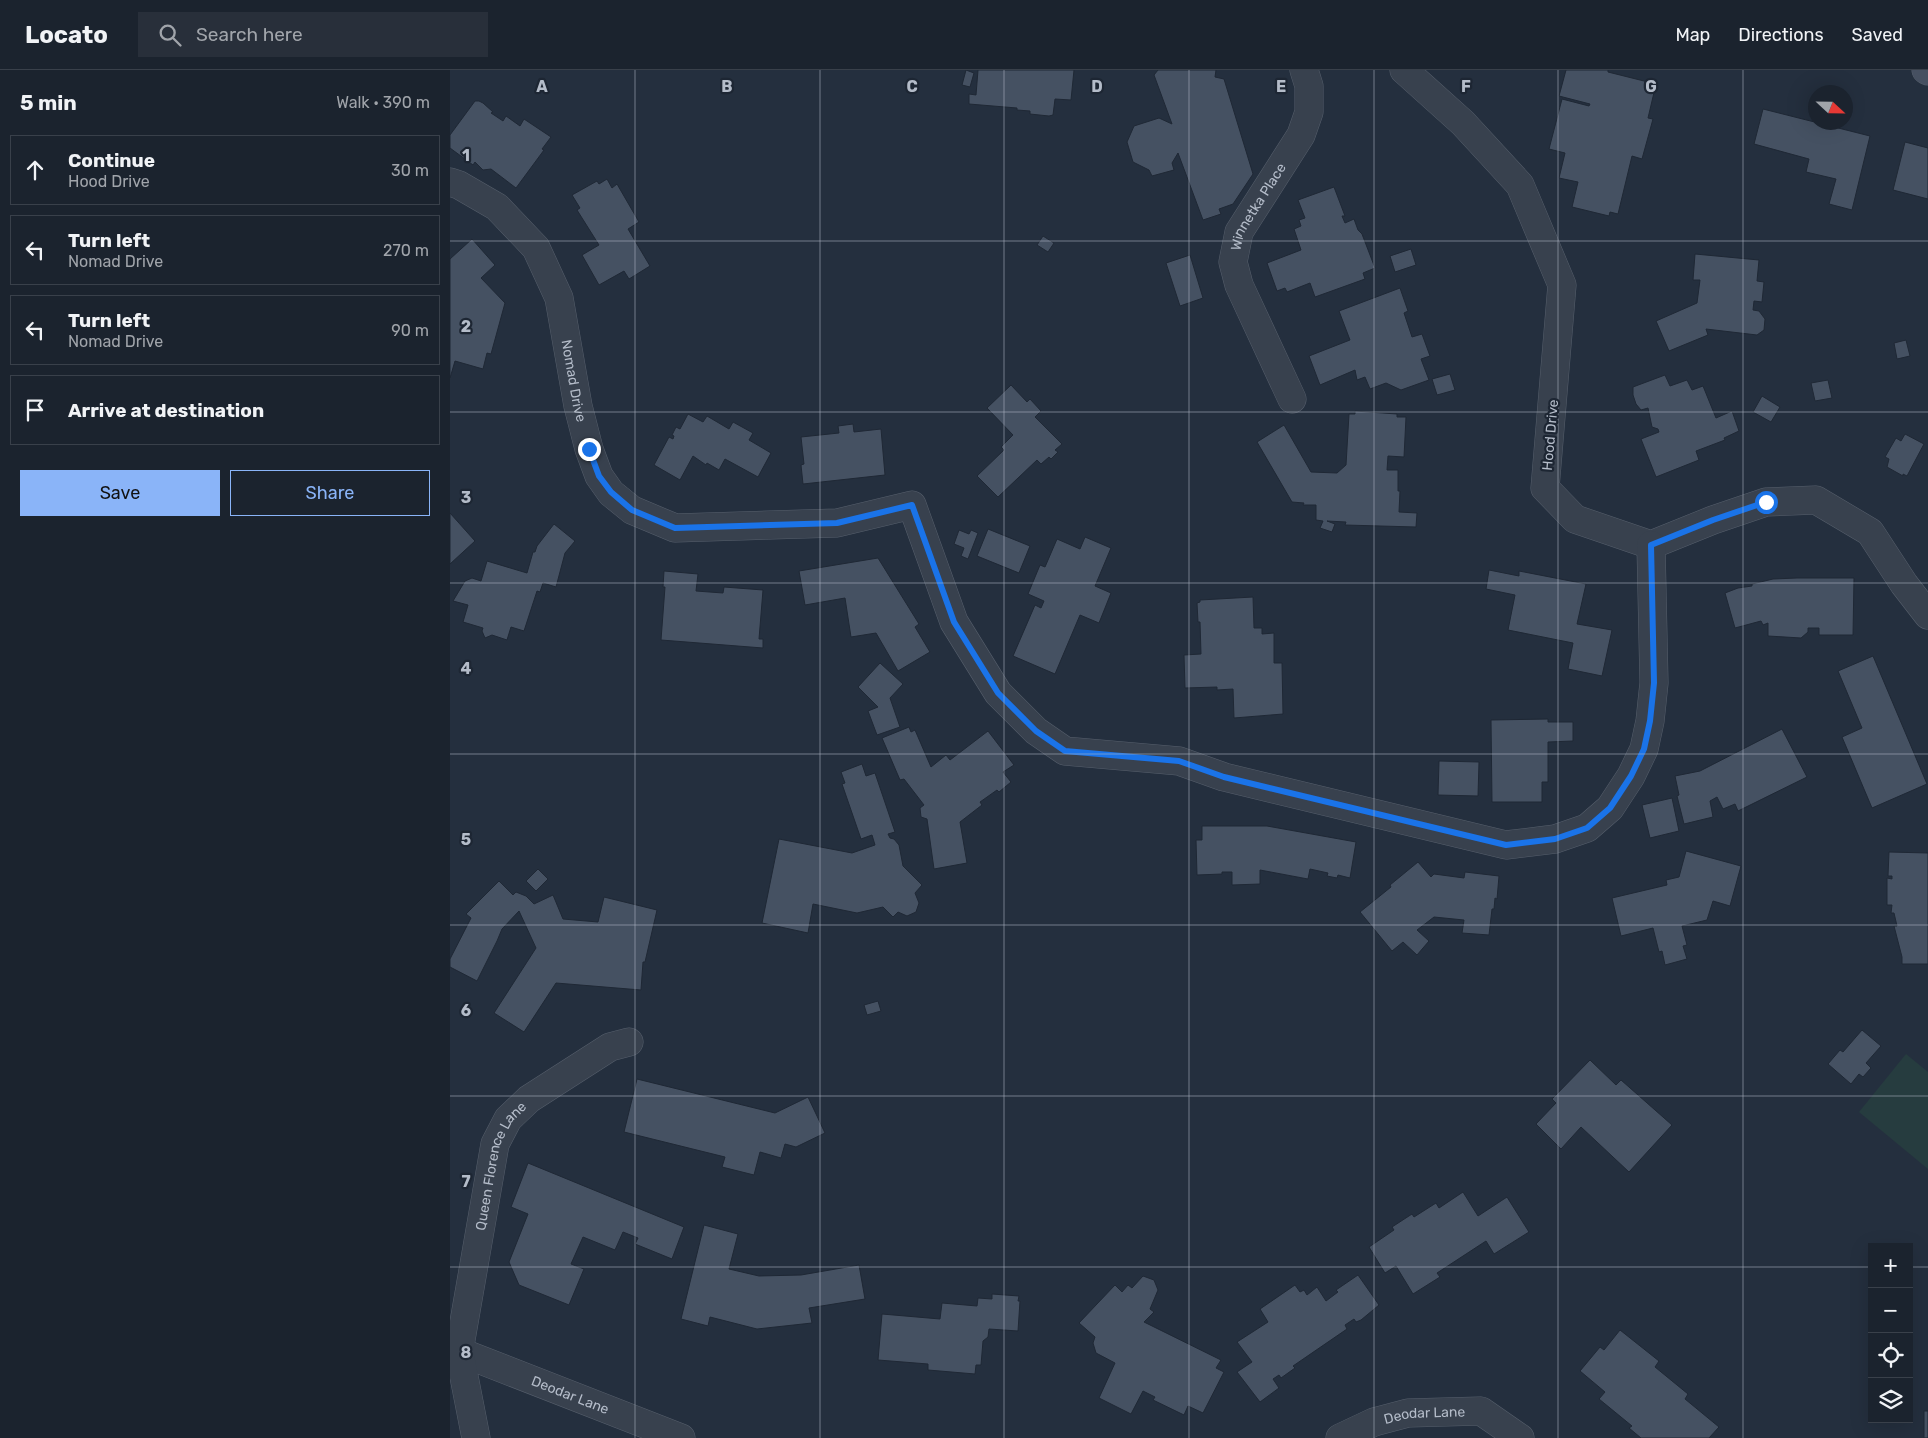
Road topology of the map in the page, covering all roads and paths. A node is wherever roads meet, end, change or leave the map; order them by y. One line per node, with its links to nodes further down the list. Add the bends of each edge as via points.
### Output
1 (1304, 70): 4 (street, Winnetka Place, via 1309,86 1308,112 1301,135 1239,232 1233,262 1239,285)
2 (1404, 70): 5 (street, Hood Drive, via 1463,123 1520,185 1562,285 1545,488 1575,519)
3 (450, 182): 5 (street, Nomad Drive, via 497,207 536,248 559,298 589,449 599,476 611,492 632,510 675,528 837,523 912,505 954,622 983,669 998,693 1036,731 1065,751 1179,761 1224,777 1506,845 1555,839 1587,828 1610,808 1644,749 1654,683)
4 (1292, 399)
5 (1651, 545): 6 (street, via 1766,502 1816,500 1870,532)
6 (1928, 615)
7 (629, 1042): 8 (street, Queen Florence Lane, via 610,1047 529,1099 508,1119 495,1144)
8 (454, 1350): 9 (street, Queen Florence Lane); 10 (street, Deodar Lane)
9 (476, 1438)
10 (681, 1438)
11 (1340, 1438): 12 (street, Deodar Lane, via 1374,1422 1408,1413 1481,1411)
12 (1520, 1438)

